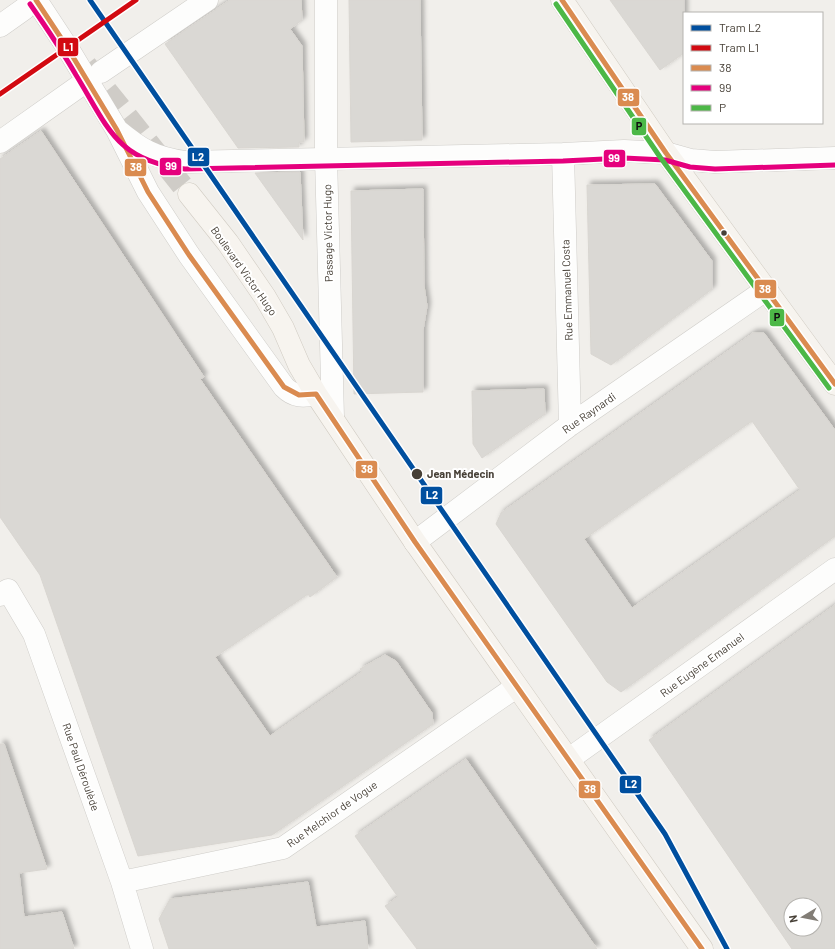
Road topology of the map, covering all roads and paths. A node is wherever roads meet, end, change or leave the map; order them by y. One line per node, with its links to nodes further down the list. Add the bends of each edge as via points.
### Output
1 (207, 0): 6 (street)
2 (326, 0): 11 (street, Passage Victor Hugo)
3 (562, 0): 9 (main road)
4 (30, 4): 5 (street); 6 (street)
5 (0, 26)
6 (89, 80): 7 (street); 8 (street)
7 (117, 130): 11 (street, via 152,155 174,161); 16 (street, via 148,192 189,255 284,387 296,396)
8 (0, 142)
9 (666, 153): 10 (street, via 624,150); 12 (street, via 691,160 715,162); 14 (main road)
10 (563, 154): 11 (street); 18 (street, Rue Emmanuel Costa)
11 (326, 158): 17 (street, Passage Victor Hugo)
12 (835, 158)
13 (189, 194): 16 (main road, Boulevard Victor Hugo, via 265,296)
14 (766, 289): 15 (main road); 18 (street, Rue Raynardi)
15 (835, 384)
16 (316, 394): 17 (main road, Boulevard Victor Hugo)
17 (332, 418): 19 (main road, Boulevard Victor Hugo)
18 (570, 426): 19 (street, Rue Raynardi)
19 (415, 542): 22 (main road, Boulevard Victor Hugo)
20 (835, 569): 23 (street, Rue Eugène Emanuel)
21 (4, 592): 24 (street, Rue Paul Déroulède, via 34,634)
22 (516, 687): 23 (main road, Boulevard Victor Hugo); 24 (street, Rue Melchior de Vogue, via 283,848)
23 (569, 759): 26 (main road, Boulevard Victor Hugo)
24 (122, 882): 25 (street, Rue Paul Déroulède)
25 (142, 949)
26 (702, 949)

